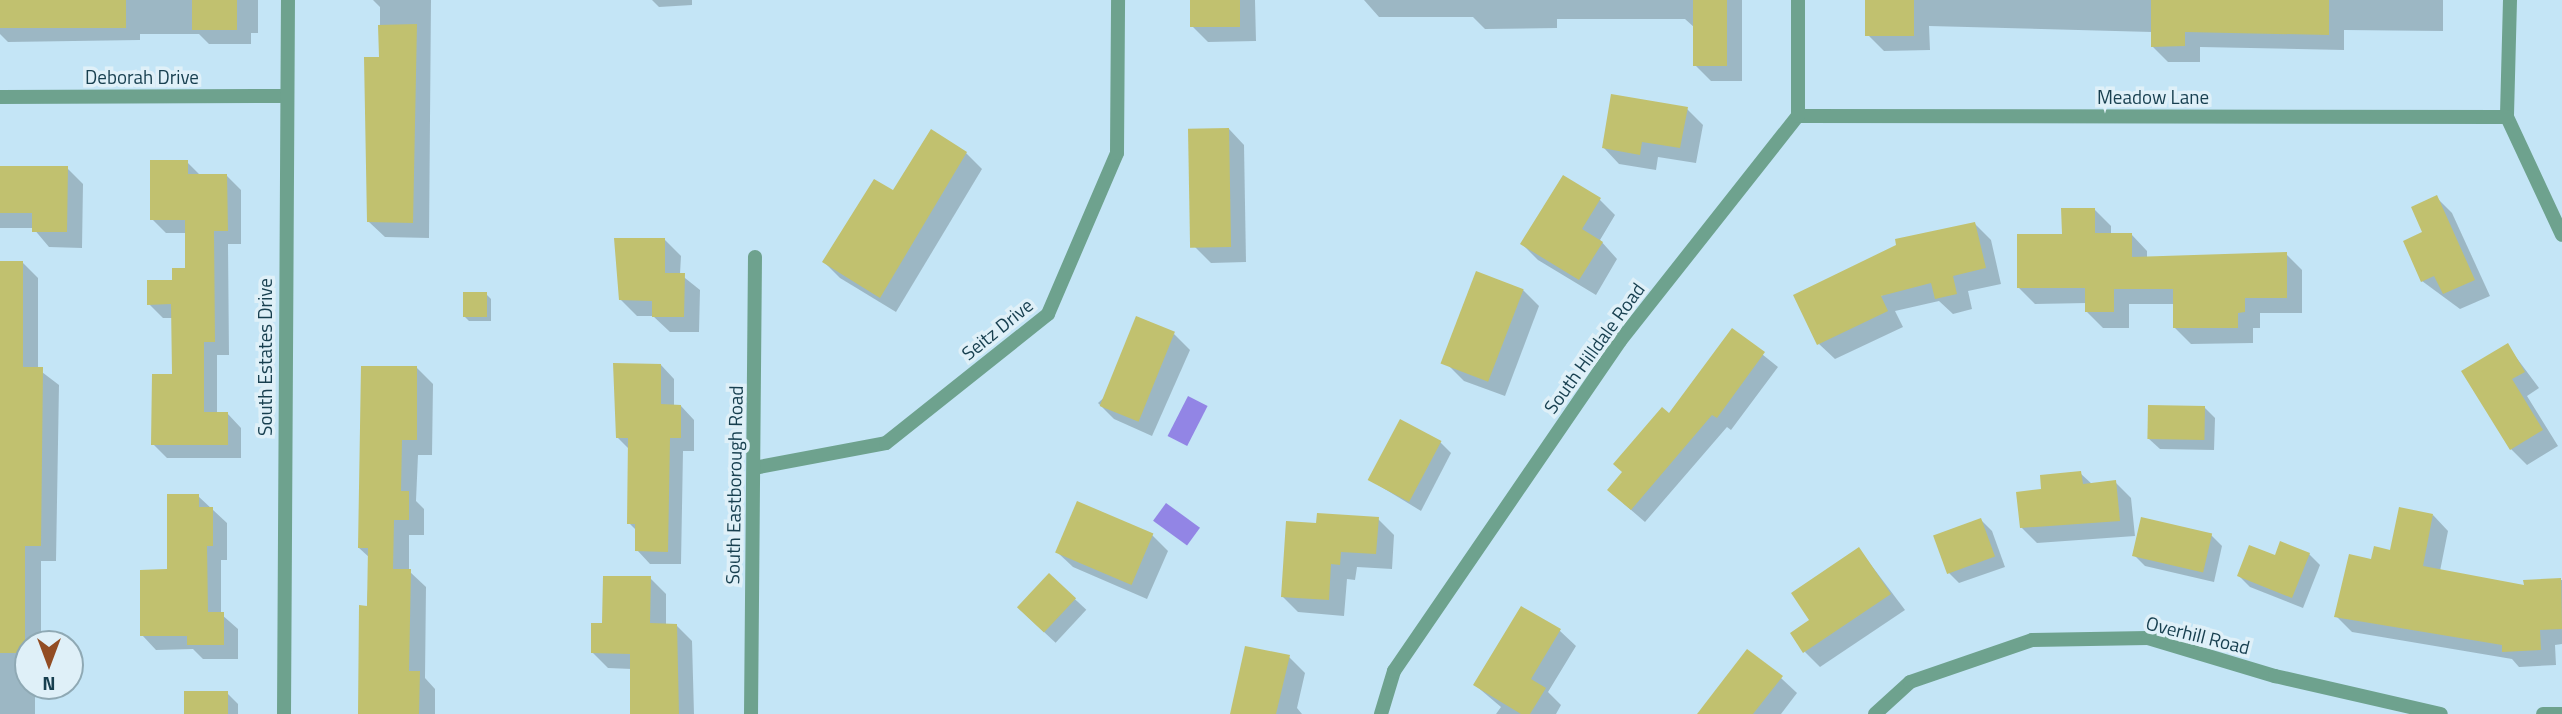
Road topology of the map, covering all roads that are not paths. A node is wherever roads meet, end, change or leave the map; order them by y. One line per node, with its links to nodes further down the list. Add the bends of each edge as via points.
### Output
1 (288, 0): 5 (street, South Estates Drive)
2 (1118, 0): 11 (street, Seitz Drive, via 1117,153 1048,314 886,443)
3 (1798, 0): 7 (street)
4 (2510, 0): 8 (street)
5 (285, 96): 6 (street, Deborah Drive); 12 (street, South Estates Drive)
6 (0, 97)
7 (1798, 116): 8 (street, Meadow Lane); 14 (street, South Hilldale Road, via 1620,341 1394,671)
8 (2507, 117): 9 (street)
9 (2562, 235)
10 (755, 257): 11 (street, South Eastborough Road)
11 (754, 468): 13 (street, South Eastborough Road)
12 (284, 714)
13 (751, 714)
14 (1381, 714)
15 (1875, 714): 16 (street, Overhill Road, via 1910,682 2032,640 2148,638 2275,676)
16 (2441, 714)
17 (2543, 714): 18 (street)
18 (2562, 714)

